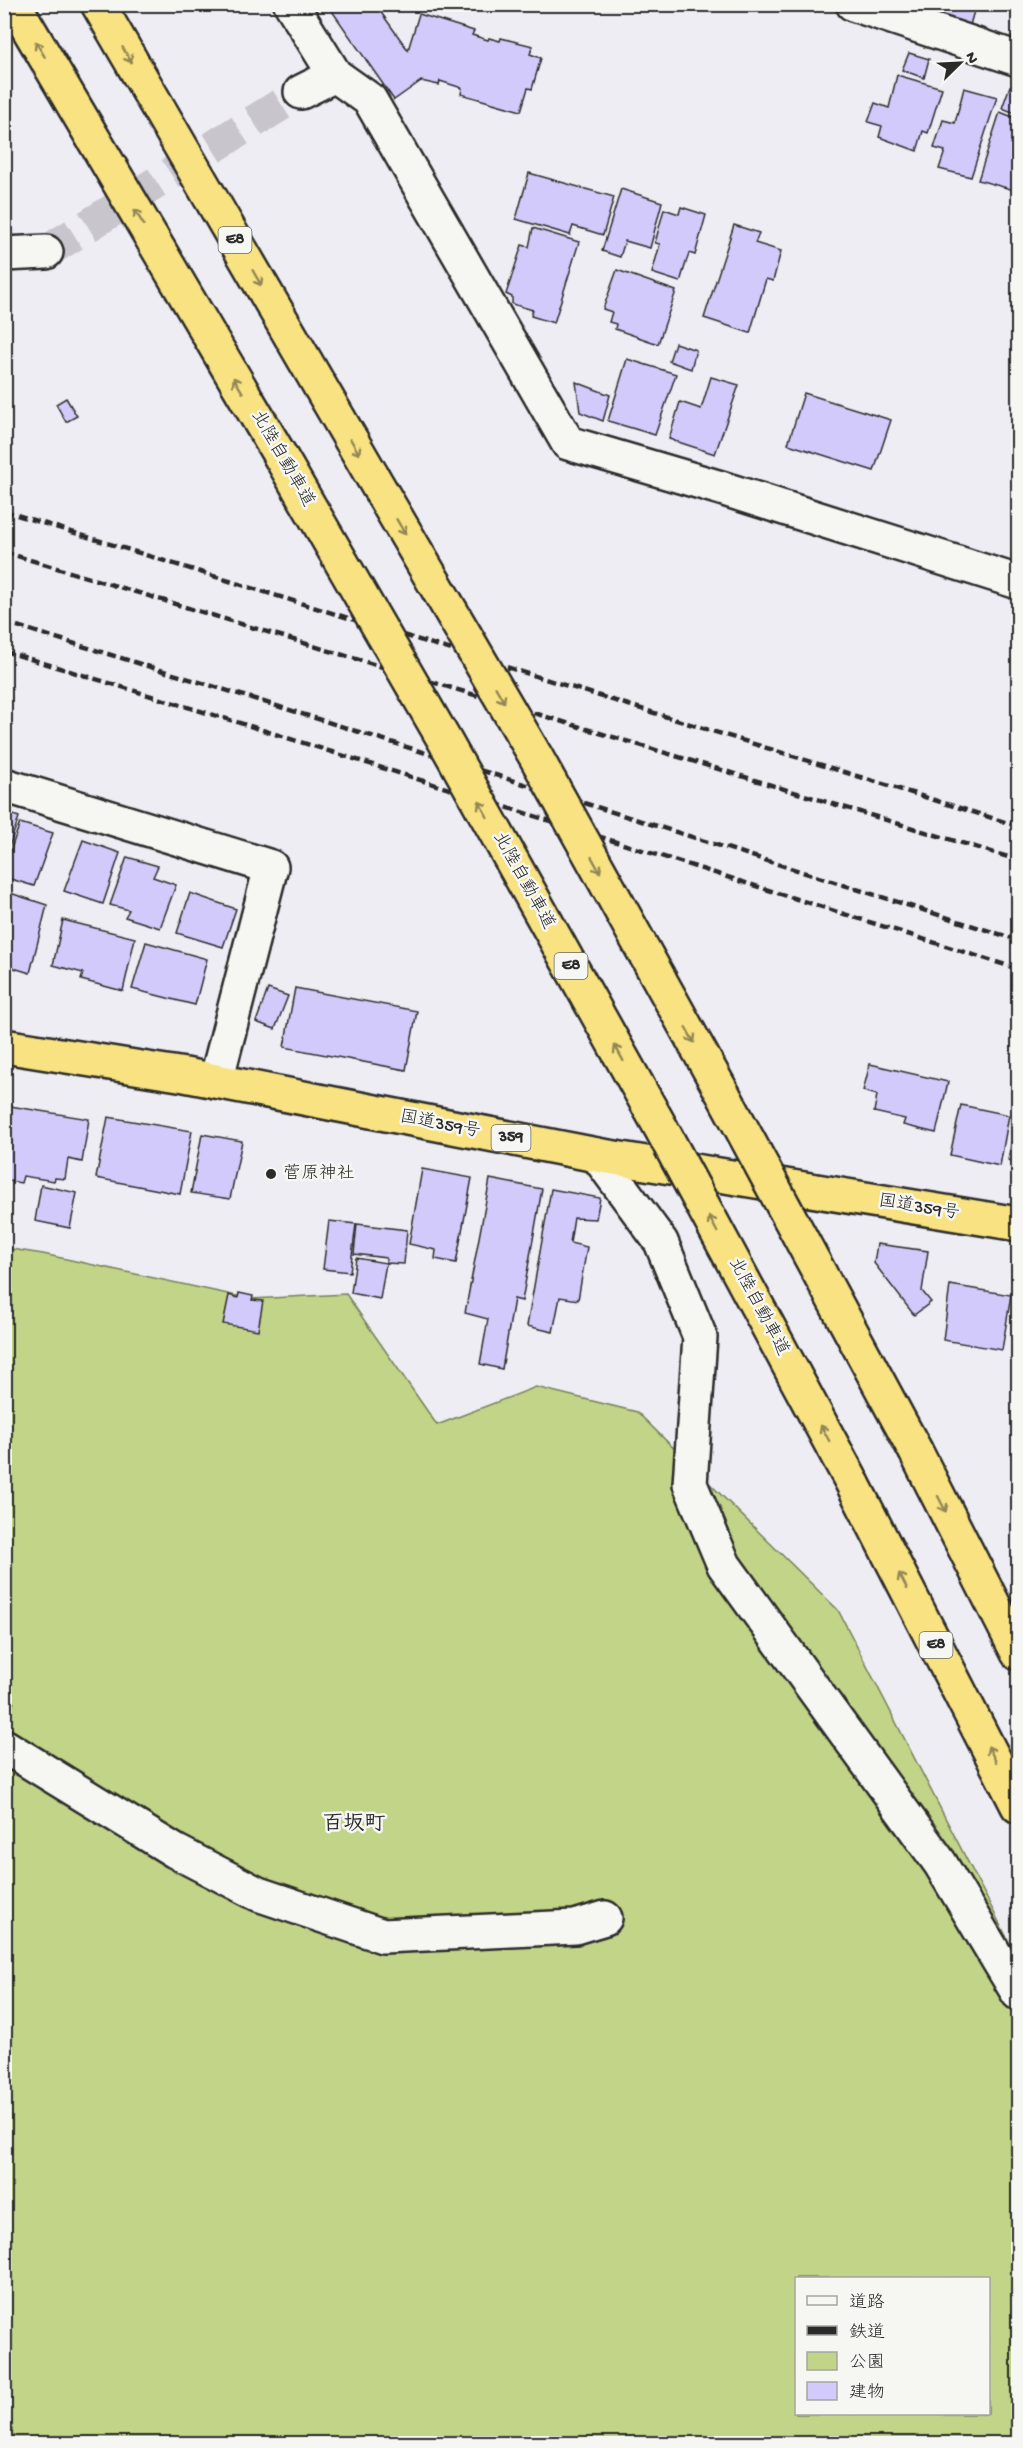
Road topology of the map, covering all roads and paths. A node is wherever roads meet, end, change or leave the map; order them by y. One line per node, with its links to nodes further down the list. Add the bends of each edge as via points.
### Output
1 (14, 4): 18 (highway, 北陸自動車道 / E8, one-way to 1, bridge, via 853,1484 650,1107 446,743)
2 (98, 4): 16 (highway, E8, one-way to 16, bridge, via 553,788 916,1452)
3 (291, 4): 6 (street)
4 (868, 7): 5 (street)
5 (1018, 59)
6 (335, 75): 7 (street); 10 (street, via 370,100 568,443)
7 (301, 92)
8 (46, 252): 9 (street)
9 (4, 254)
10 (1018, 582)
11 (4, 785): 13 (street, via 271,867)
12 (4, 1046): 13 (highway, 国道359号 / 359)
13 (216, 1081): 14 (highway, 国道359号 / 359)
14 (597, 1155): 15 (highway, 国道359号 / 359); 20 (street, via 661,1242 700,1337 690,1484 724,1565 940,1863)
15 (1018, 1224)
16 (1018, 1653)
17 (4, 1746): 19 (street, via 175,1851 258,1894 383,1936 575,1928)
18 (1018, 1806)
19 (605, 1918)
20 (1018, 1993)

